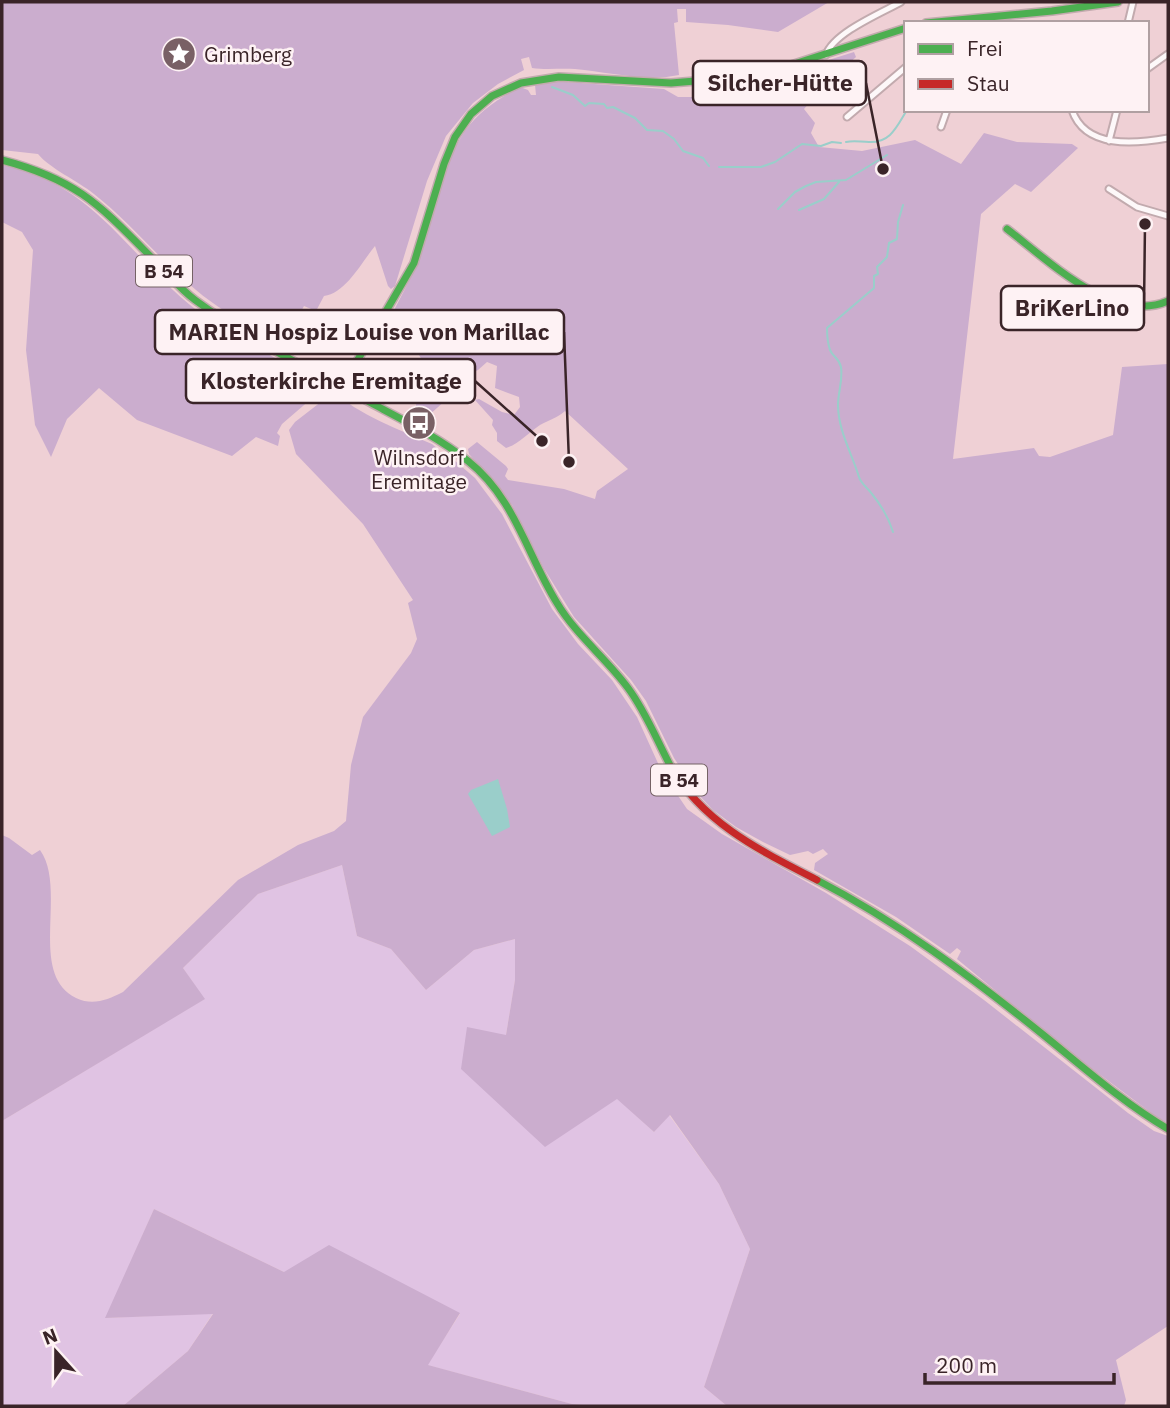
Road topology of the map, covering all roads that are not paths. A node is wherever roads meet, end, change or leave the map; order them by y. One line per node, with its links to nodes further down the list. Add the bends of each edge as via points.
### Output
1 (901, 2): 8 (street, via 851,29 828,47)
2 (1118, 2): 4 (main road)
3 (1133, 2): 5 (street)
4 (963, 20)
5 (1128, 21)
6 (904, 29): 8 (main road)
7 (1168, 54): 9 (street)
8 (826, 55): 23 (main road, via 778,69 686,83 540,78 490,97 468,117 452,142 416,258)
9 (1149, 68)
10 (904, 69): 14 (street)
11 (946, 112): 15 (street)
12 (1073, 112): 17 (street, via 1088,133)
13 (1116, 112): 17 (street)
14 (847, 117)
15 (941, 127)
16 (1168, 138): 17 (street)
17 (1109, 141)
18 (2, 160): 23 (main road, B 54, via 62,180 92,200 192,298)
19 (1109, 189): 20 (street, via 1138,207)
20 (1168, 216)
21 (1007, 229): 22 (main road, via 1104,297 1142,307)
22 (1168, 301)
23 (342, 387): 24 (main road, B 54, via 446,445 492,484 509,506 556,601 629,687 669,764 704,811 735,834 912,936 1138,1111)
24 (1168, 1129)

